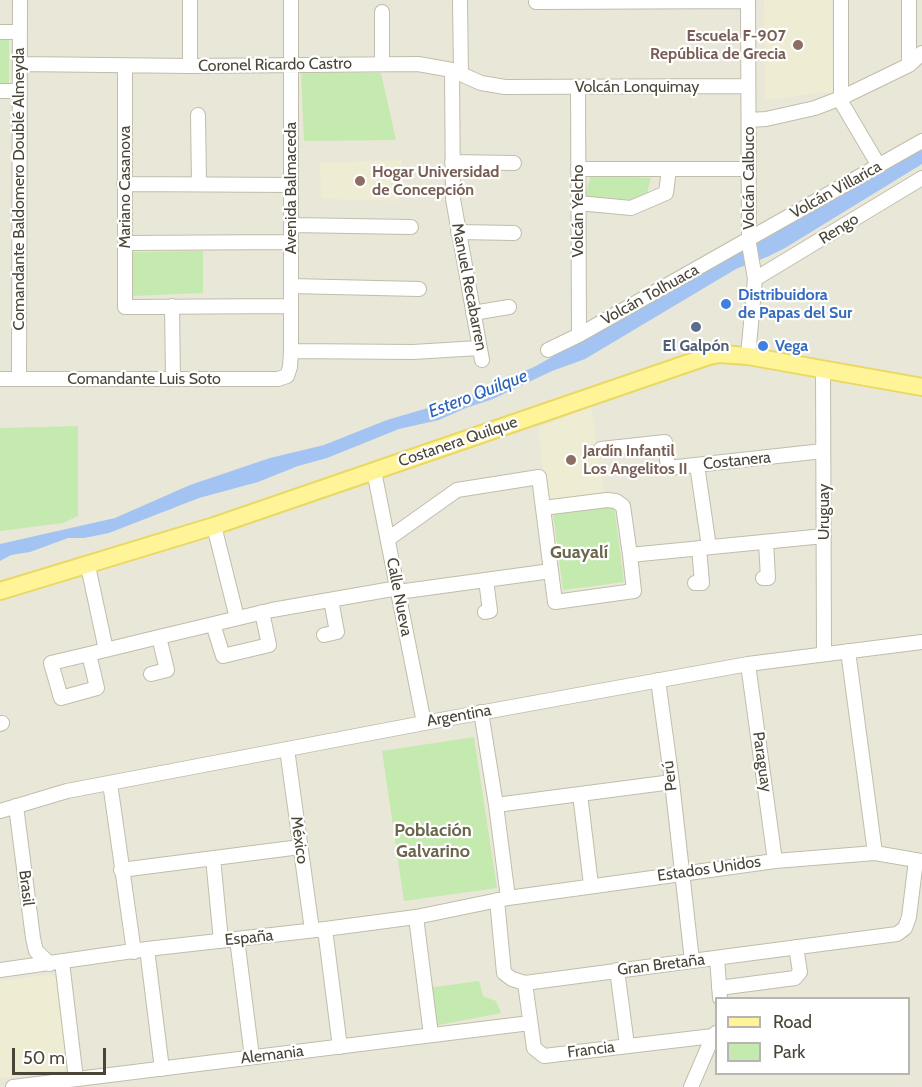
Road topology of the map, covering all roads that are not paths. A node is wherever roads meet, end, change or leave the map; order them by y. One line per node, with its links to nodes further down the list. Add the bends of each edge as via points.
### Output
1 (20, 0): 12 (street, Comandante Baldomero Doublé Almeyda)
2 (190, 0): 18 (street)
3 (291, 0): 19 (street, Avenida Balmaceda)
4 (460, 0): 20 (street, Manuel Recabarren)
5 (840, 0): 26 (street)
6 (909, 0): 16 (street)
7 (578, 1): 8 (street); 9 (street)
8 (748, 1): 21 (street, Volcán Calbuco)
9 (536, 2)
10 (382, 12): 15 (street)
11 (0, 32): 12 (street)
12 (20, 32): 14 (street, Comandante Baldomero Doublé Almeyda)
13 (922, 53): 16 (street)
14 (20, 64): 17 (street, Coronel Ricardo Castro); 25 (street, Comandante Baldomero Doublé Almeyda)
15 (382, 64): 19 (street, Coronel Ricardo Castro); 20 (street, Coronel Ricardo Castro, via 418,64)
16 (909, 65): 26 (street)
17 (124, 66): 18 (street, Coronel Ricardo Castro); 37 (street, Mariano Casanova)
18 (190, 66): 19 (street, Coronel Ricardo Castro)
19 (292, 66): 39 (street, Avenida Balmaceda)
20 (457, 72): 22 (street, Coronel Ricardo Castro, via 481,83); 30 (street, Manuel Recabarren)
21 (748, 86): 23 (street, Volcán Lonquimay); 28 (street, Volcán Calbuco)
22 (527, 87): 23 (street, Volcán Lonquimay)
23 (578, 87): 33 (street, Volcán Yelcho)
24 (0, 91): 25 (street)
25 (20, 91): 62 (street, Comandante Baldomero Doublé Almeyda)
26 (841, 98): 28 (street, via 815,108); 32 (street)
27 (198, 115): 38 (street)
28 (749, 120): 35 (street, Volcán Calbuco)
29 (922, 141): 32 (street, Volcán Villarica)
30 (452, 162): 31 (street); 43 (street, Manuel Recabarren)
31 (514, 163)
32 (879, 166): 45 (street, Volcán Villarica)
33 (578, 169): 34 (street); 40 (street, Volcán Yelcho)
34 (669, 169): 35 (street); 40 (street, via 666,193 631,208)
35 (749, 169): 45 (street, Volcán Calbuco)
36 (922, 178): 48 (street, Rengo)
37 (124, 184): 38 (street); 47 (street, Mariano Casanova)
38 (199, 184): 39 (street)
39 (291, 184): 41 (street, Avenida Balmaceda)
40 (578, 203): 55 (street, Volcán Yelcho)
41 (291, 225): 42 (street); 46 (street, Avenida Balmaceda)
42 (411, 227)
43 (458, 232): 44 (street); 54 (street, Manuel Recabarren)
44 (514, 233)
45 (749, 241): 48 (street, Volcán Calbuco); 55 (street, Volcán Tolhuaca)
46 (291, 242): 47 (street); 49 (street, Avenida Balmaceda)
47 (125, 243): 51 (street, Mariano Casanova, via 125,307)
48 (755, 272): 58 (street, Volcán Calbuco)
49 (291, 286): 50 (street); 52 (street, Avenida Balmaceda)
50 (419, 289)
51 (172, 306): 52 (street); 63 (street)
52 (291, 306): 57 (street, Avenida Balmaceda)
53 (509, 307): 54 (street)
54 (473, 312): 57 (street, Manuel Recabarren, via 481,354)
55 (579, 335): 56 (street, Volcán Tolhuaca)
56 (548, 350)
57 (291, 351): 60 (street, Avenida Balmaceda)
58 (748, 356): 59 (main road, Costanera Quilque); 68 (main road, Costanera Quilque, via 720,354 698,359)
59 (823, 369): 64 (main road, Costanera Quilque); 66 (street, Uruguay)
60 (287, 376): 63 (street, Comandante Luis Soto)
61 (0, 379): 62 (street, Comandante Luis Soto)
62 (18, 379): 63 (street, Comandante Luis Soto)
63 (173, 379)
64 (922, 387)
65 (601, 449): 67 (street, Costanera, via 664,442 668,468)
66 (824, 451): 67 (street, Costanera); 71 (street, Uruguay)
67 (697, 465): 74 (street)
68 (374, 471): 70 (main road, Costanera Quilque); 72 (street, Calle Nueva)
69 (543, 508): 72 (street, via 539,477 457,490); 75 (street, via 616,501 623,506); 77 (street)
70 (214, 526): 76 (main road, Costanera Quilque); 86 (street)
71 (824, 536): 73 (street); 94 (street, Uruguay)
72 (388, 538): 81 (street, Calle Nueva)
73 (766, 542): 74 (street); 78 (street, via 768,578)
74 (704, 548): 75 (street); 80 (street, via 702,583)
75 (630, 555): 77 (street, via 634,591 555,602)
76 (88, 566): 82 (main road, Costanera Quilque); 91 (street)
77 (551, 571): 79 (street)
78 (763, 578)
79 (486, 580): 81 (street); 85 (street, via 490,611)
80 (695, 583)
81 (398, 590): 83 (street); 99 (street, Calle Nueva)
82 (0, 591)
83 (331, 600): 84 (street); 88 (street, via 337,632)
84 (262, 612): 86 (street); 87 (street, via 269,645 223,656)
85 (485, 612)
86 (237, 618): 87 (street)
87 (213, 624): 89 (street)
88 (324, 635)
89 (159, 637): 91 (street); 96 (street, via 167,670)
90 (922, 642): 92 (street, Argentina)
91 (106, 650): 93 (street)
92 (848, 651): 94 (street, Argentina); 108 (street)
93 (89, 654)
94 (824, 654): 95 (street, Argentina)
95 (748, 664): 97 (street, Argentina); 110 (street, Paraguay)
96 (151, 674)
97 (658, 680): 98 (street, Argentina); 101 (street, Perú)
98 (481, 712): 99 (street, Argentina); 104 (street)
99 (424, 723): 100 (street, Argentina)
100 (287, 748): 102 (street, Argentina); 107 (street, México)
101 (672, 782): 103 (street); 113 (street, Perú)
102 (110, 783): 105 (street, Argentina); 112 (street)
103 (580, 794): 104 (street); 114 (street)
104 (496, 805): 115 (street)
105 (16, 806): 106 (street, Argentina); 124 (street, Brasil, via 36,951)
106 (0, 811)
107 (300, 847): 109 (street); 117 (street, México)
108 (875, 853): 110 (street, Estados Unidos); 111 (street, Estados Unidos)
109 (213, 858): 112 (street); 119 (street)
110 (775, 861): 113 (street, Estados Unidos)
111 (919, 861): 120 (street, Gran Bretaña, via 909,917 905,928 897,934)
112 (121, 870): 121 (street)
113 (680, 873): 114 (street, Estados Unidos); 123 (street, Perú)
114 (591, 885): 115 (street, Estados Unidos)
115 (502, 899): 116 (street, España); 127 (street, via 504,974)
116 (416, 917): 117 (street, España); 130 (street)
117 (319, 930): 118 (street, España); 133 (street, México)
118 (237, 939): 119 (street, España); 134 (street)
119 (221, 941): 121 (street, España)
120 (796, 947): 122 (street, Gran Bretaña); 128 (street, Gran Bretaña, via 800,972 795,978)
121 (140, 951): 124 (street, España); 135 (street)
122 (717, 958): 123 (street, Gran Bretaña); 128 (street)
123 (692, 962): 126 (street, Gran Bretaña)
124 (56, 963): 125 (street, España); 136 (street)
125 (0, 970)
126 (617, 970): 127 (street, Gran Bretaña); 132 (street)
127 (525, 982): 129 (street, Francia)
128 (719, 993)
129 (530, 1023): 130 (street, Alemania); 132 (street, Francia, via 534,1048 544,1056)
130 (431, 1035): 133 (street, Alemania)
131 (715, 1035): 132 (street, Francia); 138 (street)
132 (627, 1045)
133 (340, 1047): 134 (street, Alemania)
134 (252, 1057): 135 (street, Alemania)
135 (162, 1069): 136 (street, Alemania)
136 (76, 1079): 137 (street, Alemania)
137 (13, 1087)
138 (691, 1087)

